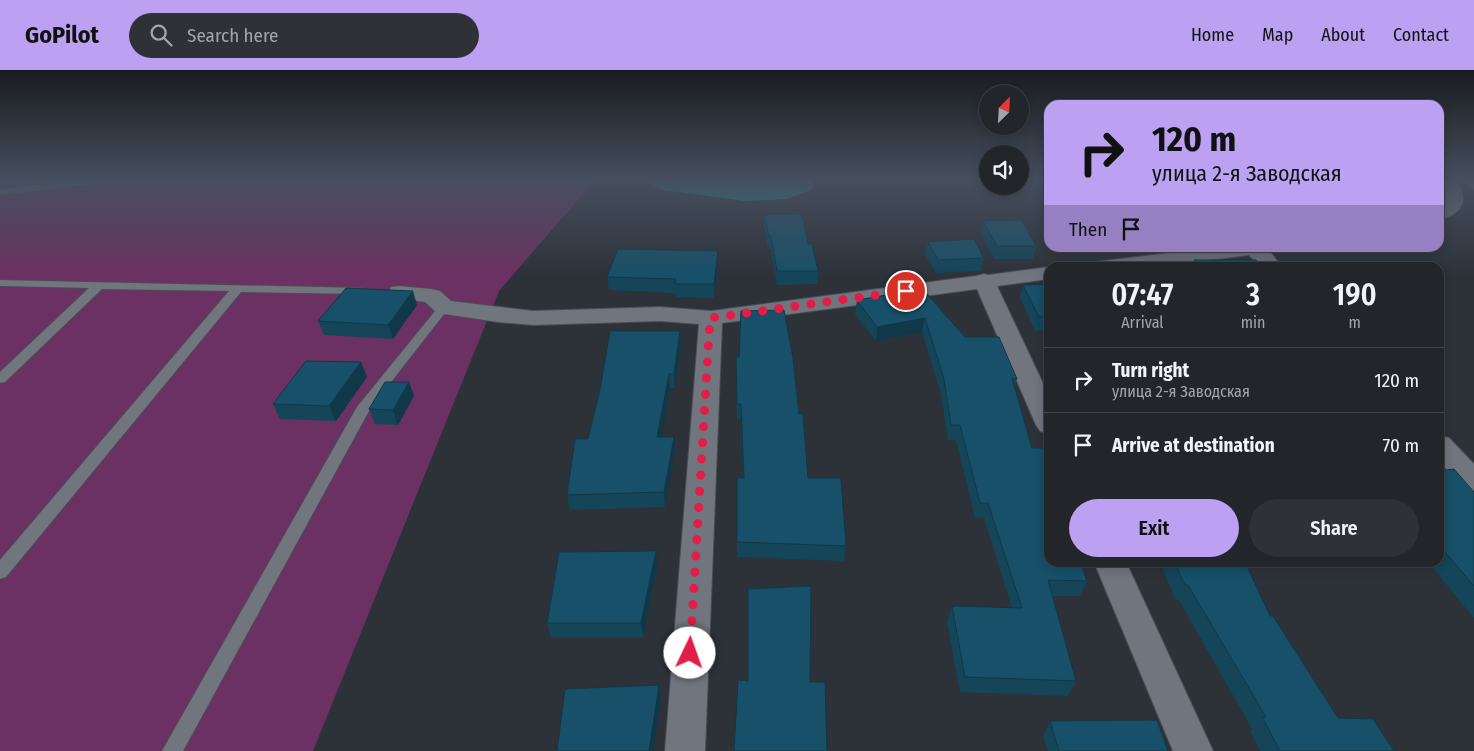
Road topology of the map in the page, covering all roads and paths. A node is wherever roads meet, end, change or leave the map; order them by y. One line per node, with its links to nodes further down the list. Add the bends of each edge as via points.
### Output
1 (1224, 252): 3 (street)
2 (1259, 252): 4 (street)
3 (1143, 262)
4 (1268, 262)
5 (1044, 274): 6 (street)
6 (984, 280): 13 (street); 15 (street)
7 (0, 284): 8 (lane)
8 (98, 286): 9 (lane); 14 (lane)
9 (236, 289): 10 (lane); 19 (lane)
10 (370, 292)
11 (394, 292): 12 (street, via 432,296)
12 (444, 306): 13 (street, via 498,316 533,318 660,314); 20 (lane, via 364,407)
13 (710, 318): 21 (street)
14 (0, 379)
15 (1044, 414)
16 (1455, 456): 17 (street)
17 (1474, 481)
18 (1112, 567): 22 (street)
19 (0, 572)
20 (172, 751)
21 (685, 751)
22 (1193, 751)

